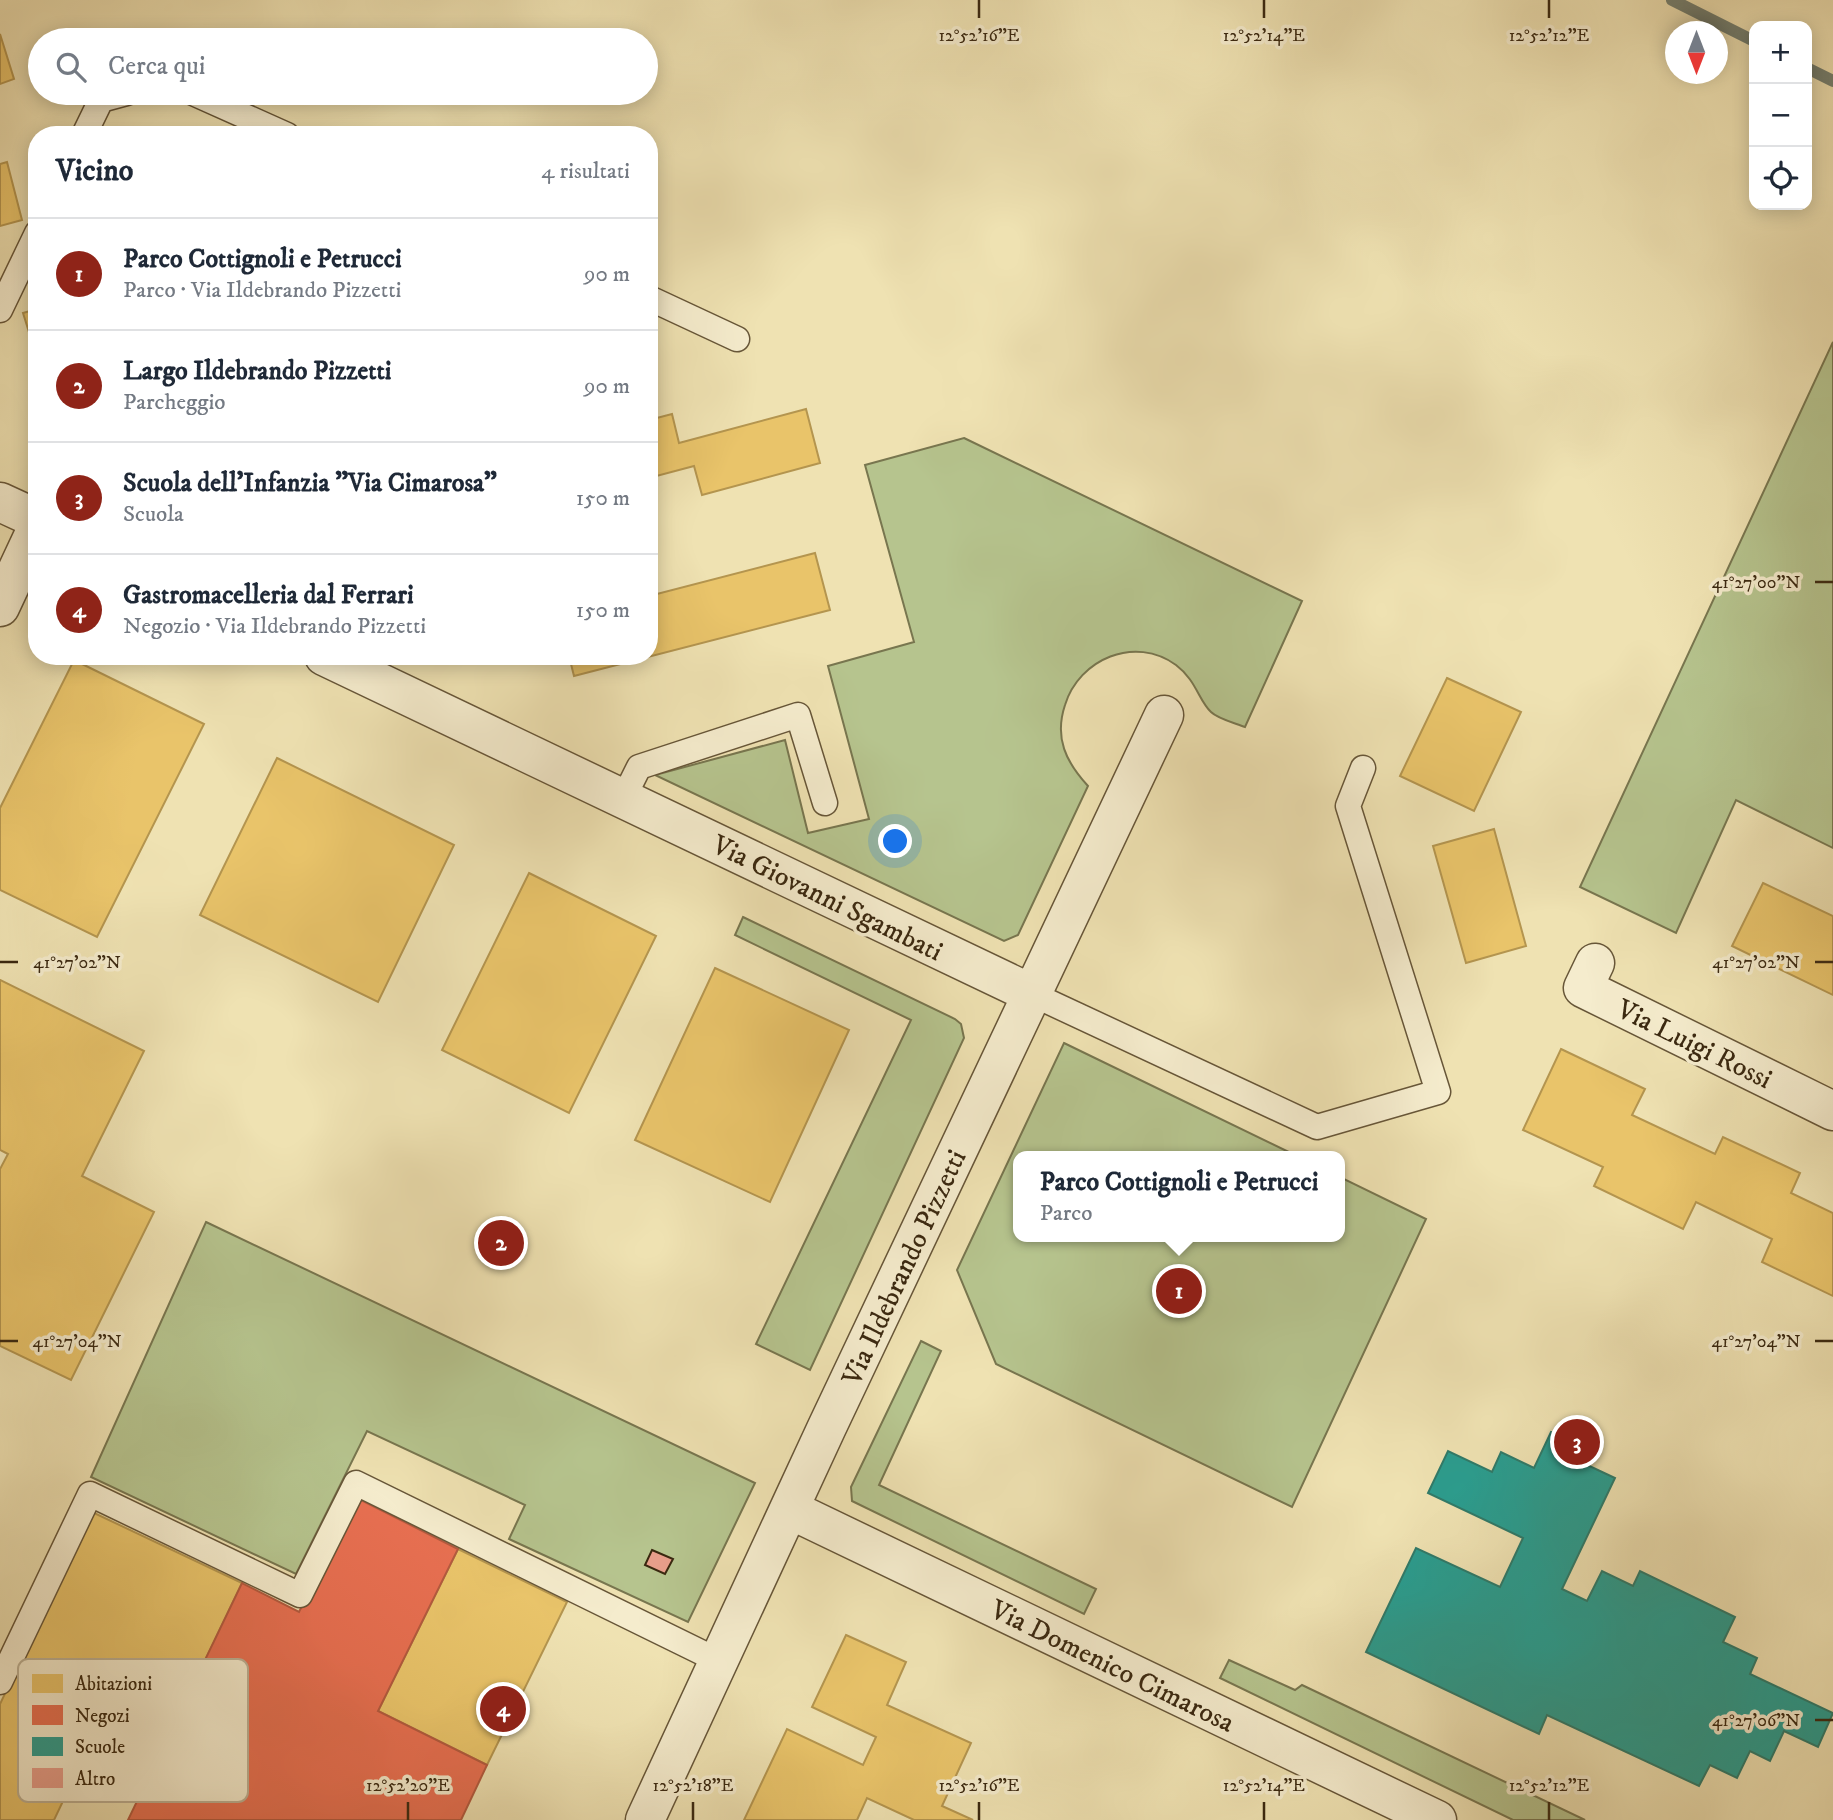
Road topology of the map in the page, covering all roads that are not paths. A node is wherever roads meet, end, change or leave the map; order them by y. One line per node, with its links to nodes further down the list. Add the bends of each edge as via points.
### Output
1 (98, 105): 3 (lane)
2 (220, 105): 4 (lane)
3 (88, 126)
4 (267, 126)
5 (28, 252): 7 (lane)
6 (658, 302): 8 (lane)
7 (0, 310)
8 (737, 339)
9 (0, 502): 10 (street)
10 (28, 515)
11 (28, 547): 12 (street)
12 (0, 607)
13 (343, 665): 16 (street, Via Giovanni Sgambati)
14 (1164, 715): 19 (street, Via Ildebrando Pizzetti)
15 (1363, 768): 19 (lane, via 1348,806 1438,1091 1317,1127)
16 (623, 799): 17 (lane, via 639,767 798,715); 19 (street, Via Giovanni Sgambati)
17 (825, 803)
18 (1595, 962): 20 (street, Via Luigi Rossi, via 1583,988)
19 (1032, 994): 21 (street, Via Ildebrando Pizzetti)
20 (1833, 1111)
21 (789, 1509): 22 (street, Via Ildebrando Pizzetti); 25 (street, Via Domenico Cimarosa)
22 (719, 1661): 23 (lane, via 356,1483 300,1595 90,1494); 24 (street, Via Ildebrando Pizzetti)
23 (0, 1682)
24 (645, 1820)
25 (1437, 1820)

